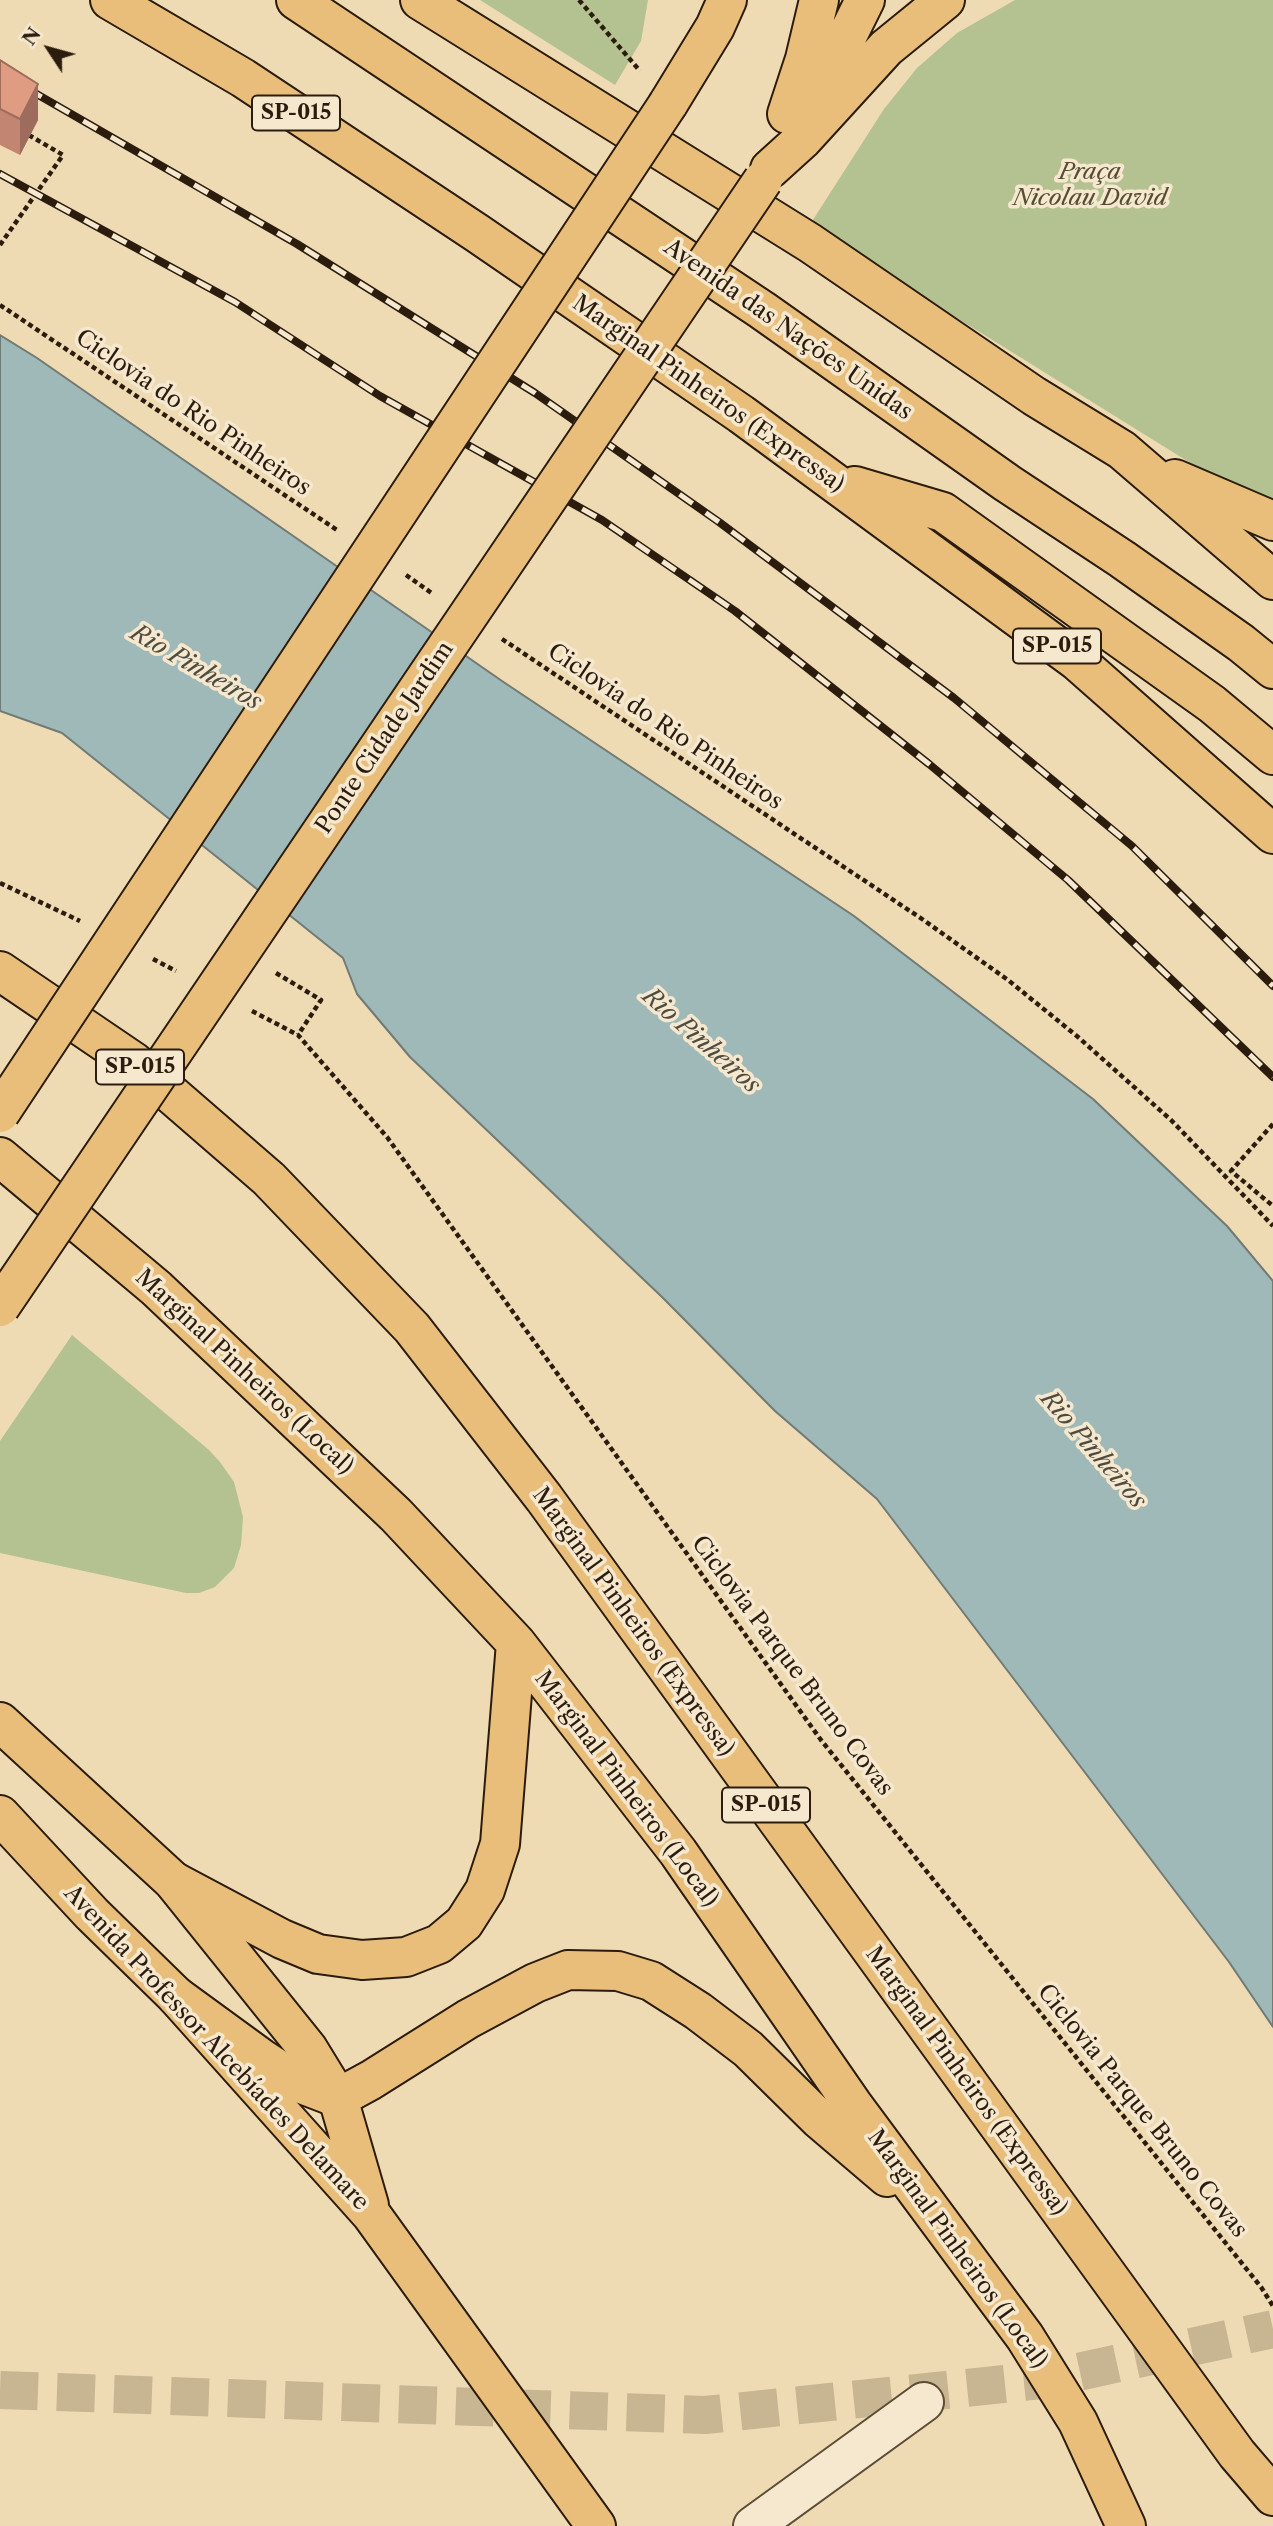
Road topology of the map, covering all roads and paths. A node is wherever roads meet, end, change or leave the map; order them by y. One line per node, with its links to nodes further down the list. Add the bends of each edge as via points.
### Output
1 (110, 0): 15 (main road, Marginal Pinheiros (Expressa) / SP-015, via 243,78 477,233)
2 (296, 0): 22 (main road, Avenida das Nações Unidas, via 762,310)
3 (420, 0): 14 (main road, via 810,243 1034,396)
4 (579, 0): 9 (path)
5 (818, 0): 11 (main road)
6 (865, 0): 11 (main road, via 825,79)
7 (945, 0): 11 (main road, via 886,48)
8 (720, 9): 9 (main road)
9 (668, 104): 27 (main road, bridge)
10 (23, 132): 12 (path, via 63,155)
11 (767, 174): 25 (main road, Ponte Cidade Jardim, bridge)
12 (0, 245)
13 (0, 305): 17 (path, Ciclovia do Rio Pinheiros)
14 (1122, 450): 16 (main road, via 1175,479); 19 (main road)
15 (827, 477): 23 (main road, via 943,512 1212,704); 24 (main road, Marginal Pinheiros (Expressa) / SP-015, via 1077,661)
16 (1273, 521)
17 (346, 535)
18 (403, 574): 20 (path)
19 (1273, 580)
20 (438, 597)
21 (496, 635): 31 (path, Ciclovia do Rio Pinheiros, via 1008,980 1171,1120)
22 (1273, 669)
23 (1273, 755)
24 (1273, 834)
25 (241, 951): 32 (main road, Ponte Cidade Jardim, bridge); 41 (path, Ciclovia Parque Bruno Covas, via 321,1000 298,1035 387,1137 821,1740)
26 (0, 971): 43 (main road, Marginal Pinheiros (Expressa) / SP-015, via 134,1062 270,1179 412,1328 544,1498)
27 (0, 1113)
28 (1273, 1124): 30 (path, via 1231,1171)
29 (0, 1157): 33 (main road, Marginal Pinheiros (Local), via 156,1289 396,1515)
30 (1273, 1206)
31 (1273, 1226)
32 (0, 1307)
33 (516, 1643): 36 (main road, via 500,1844 485,1890 464,1923 439,1944 406,1957 362,1960 318,1954); 40 (main road, Marginal Pinheiros (Local), via 678,1852 853,2105)
34 (0, 1722): 36 (main road)
35 (0, 1815): 37 (main road, Avenida Professor Alcebíades Delamare)
36 (173, 1881): 38 (main road, via 308,2049)
37 (176, 1996): 38 (main road, via 299,2082); 39 (main road, Avenida Professor Alcebíades Delamare)
38 (338, 2098): 39 (main road); 40 (main road, via 534,1983 568,1970 618,1971 651,1981 748,2049 819,2119)
39 (371, 2214): 46 (main road, Avenida Professor Alcebíades Delamare)
40 (941, 2223): 48 (main road, Marginal Pinheiros (Local), via 1025,2337 1078,2422)
41 (1273, 2306)
42 (924, 2402): 47 (lane)
43 (1237, 2454): 44 (main road, Marginal Pinheiros (Expressa) / SP-015); 45 (main road)
44 (1273, 2496)
45 (1273, 2510)
46 (596, 2526)
47 (753, 2526)
48 (1126, 2526)

